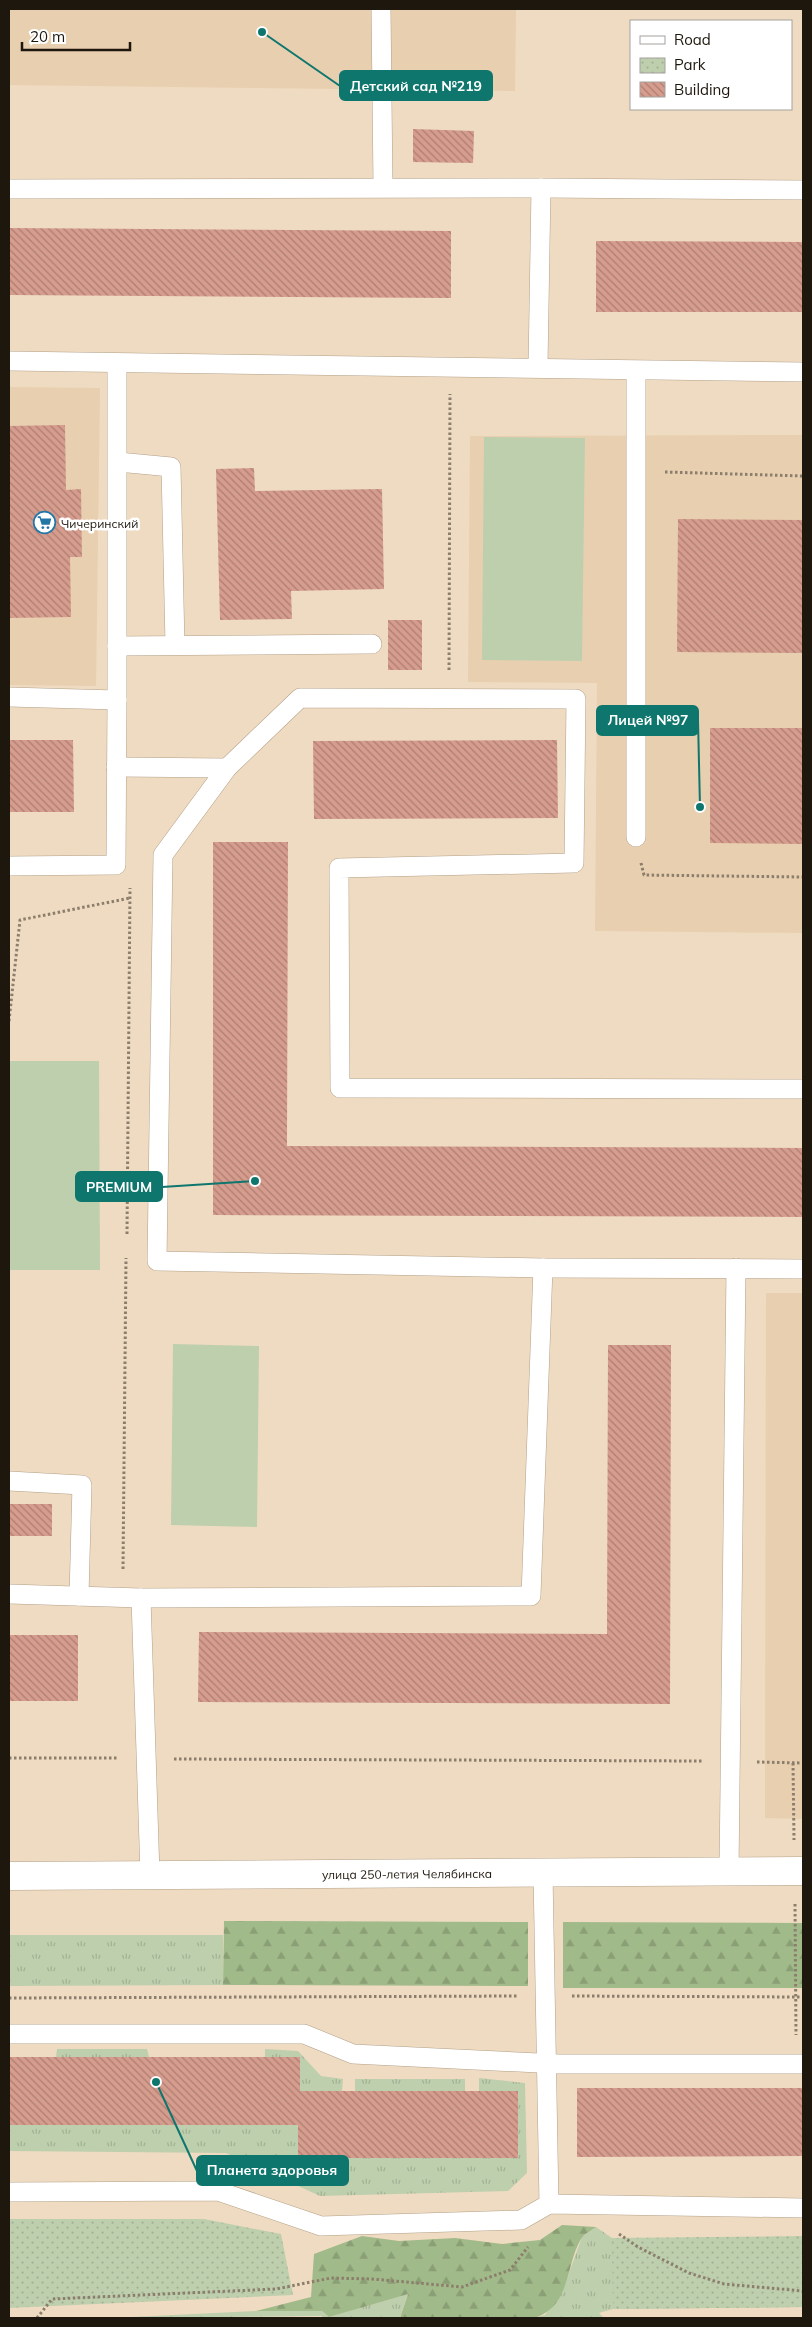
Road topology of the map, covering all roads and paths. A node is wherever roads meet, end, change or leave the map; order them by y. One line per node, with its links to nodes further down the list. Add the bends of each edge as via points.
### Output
1 (381, 9): 2 (lane)
2 (383, 188): 3 (lane); 4 (lane)
3 (541, 188): 5 (lane); 9 (lane)
4 (9, 189)
5 (803, 190)
6 (9, 362): 7 (lane)
7 (117, 363): 8 (lane); 12 (lane)
8 (450, 366): 9 (lane); 19 (path)
9 (538, 367): 10 (lane)
10 (636, 371): 11 (lane); 13 (lane)
11 (803, 372)
12 (118, 462): 16 (lane, via 171,467); 17 (lane)
13 (636, 472): 14 (path); 23 (lane)
14 (803, 476)
15 (372, 644): 16 (lane)
16 (174, 645): 17 (lane)
17 (117, 646): 20 (lane)
18 (9, 697): 20 (lane)
19 (448, 699): 22 (lane, via 300,698); 29 (lane, via 576,699 574,863 339,868 340,1088)
20 (117, 700): 21 (lane)
21 (116, 766): 22 (lane); 24 (lane)
22 (227, 768): 32 (lane, via 163,855 157,1261)
23 (636, 837): 26 (path, via 644,875)
24 (116, 865): 25 (lane); 27 (path, via 130,882)
25 (9, 866)
26 (803, 877)
27 (130, 898): 28 (path, via 20,920); 30 (path)
28 (9, 1021)
29 (803, 1089)
30 (126, 1238)
31 (126, 1258): 38 (path)
32 (543, 1268): 33 (lane); 38 (lane, via 531,1596)
33 (736, 1268): 34 (lane); 41 (lane)
34 (803, 1269)
35 (9, 1481): 37 (lane, via 82,1485)
36 (9, 1594): 37 (lane)
37 (79, 1596): 38 (lane)
38 (132, 1597): 40 (lane)
39 (9, 1758): 40 (path)
40 (146, 1759): 41 (path); 47 (lane)
41 (730, 1762): 42 (path); 45 (lane)
42 (793, 1763): 43 (path); 44 (path)
43 (803, 1763)
44 (799, 1871): 45 (street, улица 250-летия Челябинска); 50 (path)
45 (729, 1872): 46 (street, улица 250-летия Челябинска)
46 (543, 1873): 47 (street, улица 250-летия Челябинска); 49 (lane)
47 (150, 1875): 48 (street, улица 250-летия Челябинска)
48 (9, 1876)
49 (545, 1996): 50 (path); 51 (path); 54 (lane)
50 (796, 1997): 52 (path); 55 (path)
51 (9, 1998)
52 (803, 1998)
53 (9, 2034): 54 (lane, via 304,2034 353,2054)
54 (548, 2063): 55 (lane); 57 (lane)
55 (800, 2064)
56 (9, 2192): 57 (lane, via 218,2191 322,2226 521,2220)
57 (549, 2204): 58 (lane); 61 (path, via 526,2250 510,2270 462,2287 372,2278 331,2278 276,2289 52,2299)
58 (589, 2205): 59 (lane); 60 (path, via 623,2238 689,2273 724,2284)
59 (803, 2208)
60 (803, 2291)
61 (36, 2318)

